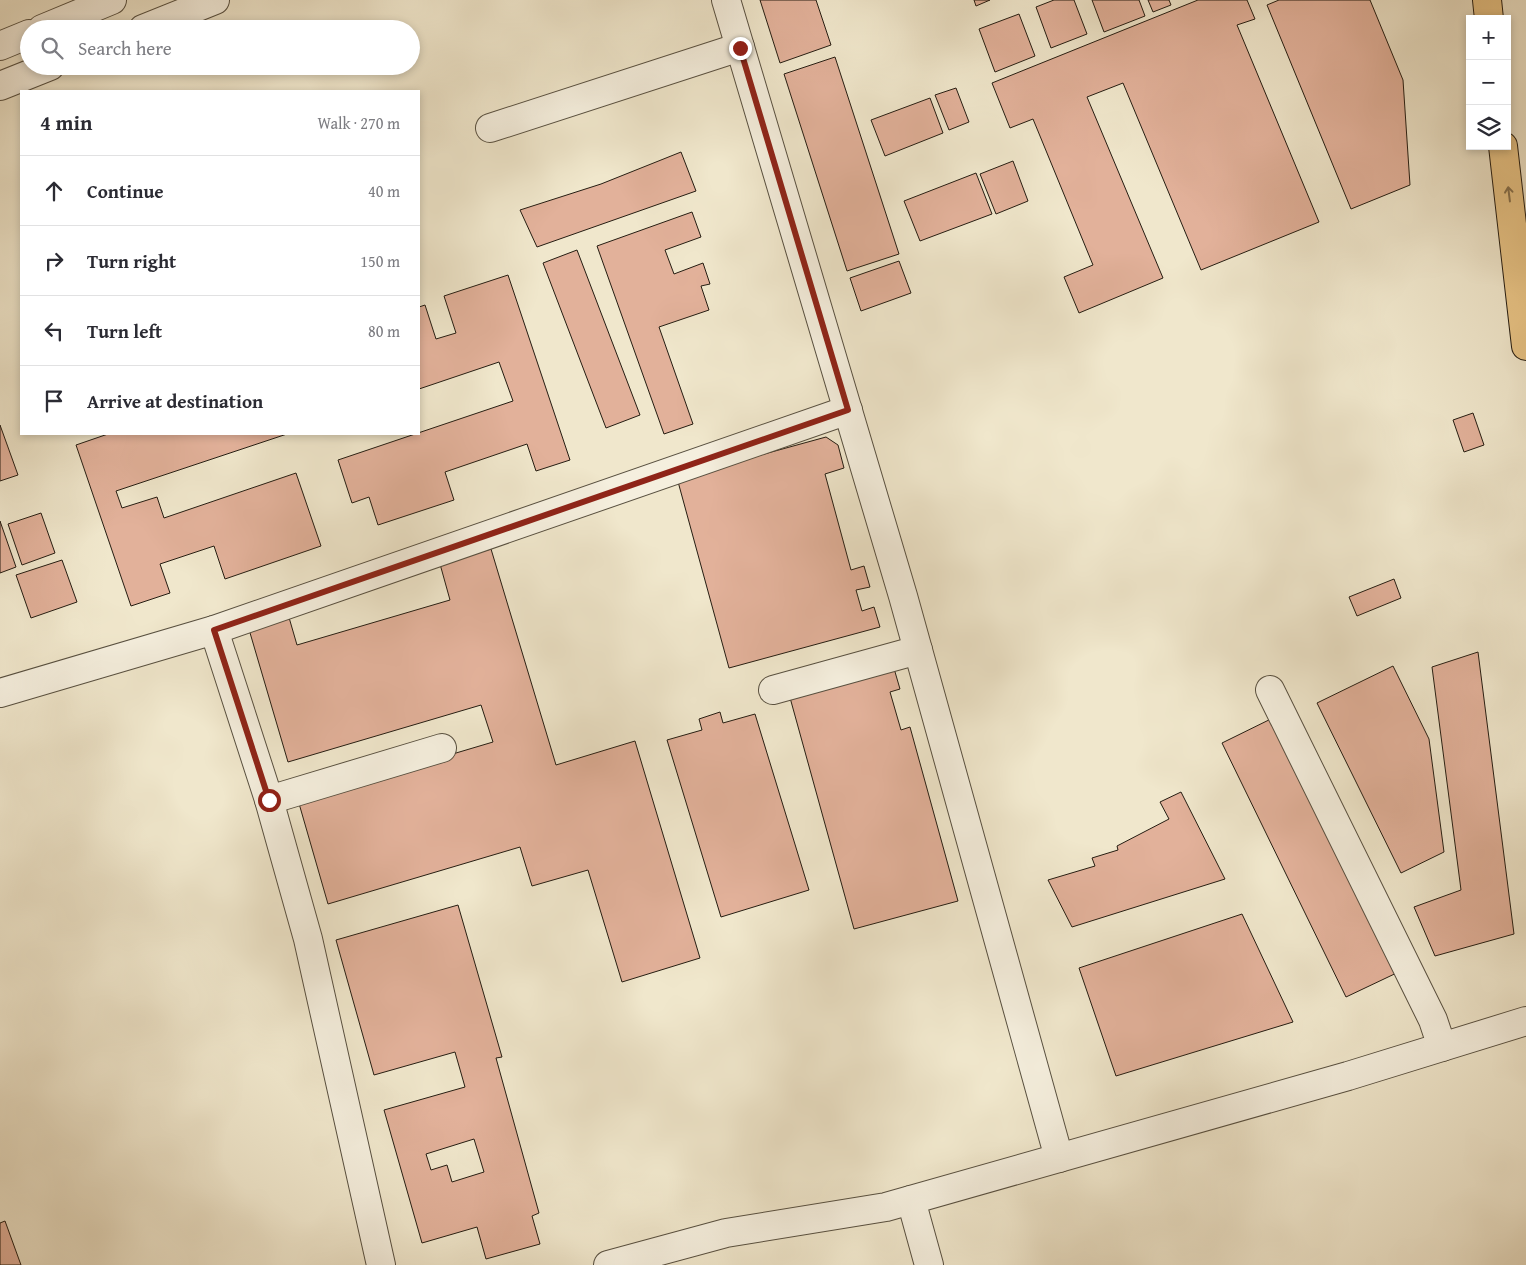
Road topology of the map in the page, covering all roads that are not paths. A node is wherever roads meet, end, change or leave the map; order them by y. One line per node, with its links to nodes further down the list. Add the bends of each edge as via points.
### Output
1 (112, 0): 6 (street)
2 (215, 0): 7 (street)
3 (726, 0): 10 (street)
4 (1487, 0): 5 (main road)
5 (1489, 15)
6 (64, 20)
7 (165, 20)
8 (20, 38): 9 (street)
9 (0, 46)
10 (740, 48): 13 (street); 16 (street)
11 (28, 75): 12 (street)
12 (0, 86)
13 (490, 128)
14 (1503, 150): 15 (main road, one-way to 14)
15 (1526, 346)
16 (848, 410): 17 (street); 18 (street)
17 (214, 630): 21 (street); 23 (street)
18 (918, 650): 19 (street); 26 (street)
19 (772, 690)
20 (1270, 690): 25 (street, via 1433,1020)
21 (0, 693)
22 (442, 748): 23 (street)
23 (269, 800): 28 (street, via 308,939)
24 (1526, 1021): 25 (street)
25 (1442, 1047): 26 (street)
26 (1059, 1158): 27 (street)
27 (911, 1200): 29 (street, via 886,1207 726,1233); 30 (street)
28 (381, 1265)
29 (608, 1265)
30 (929, 1265)

